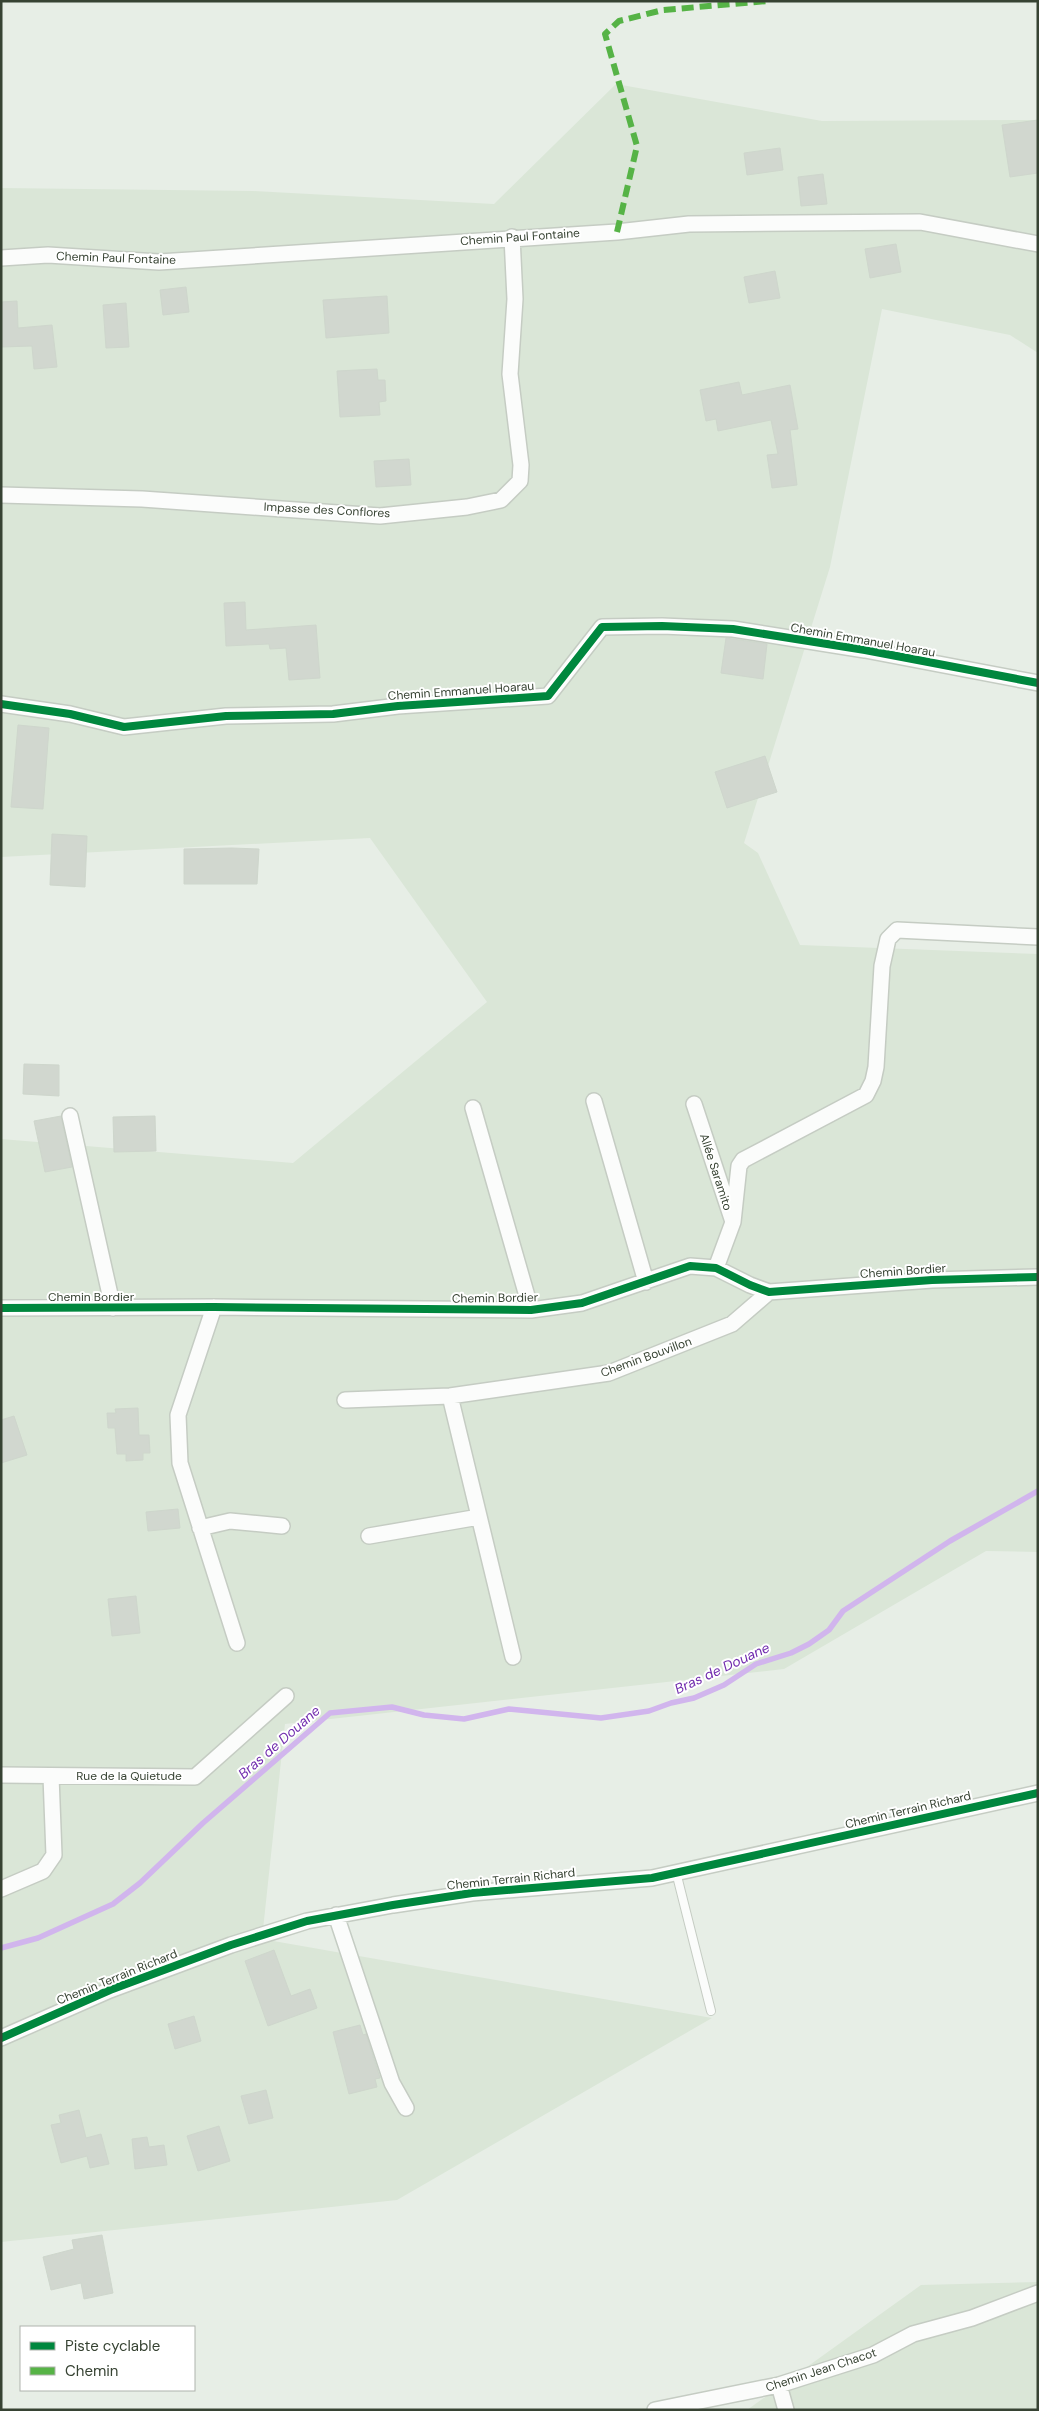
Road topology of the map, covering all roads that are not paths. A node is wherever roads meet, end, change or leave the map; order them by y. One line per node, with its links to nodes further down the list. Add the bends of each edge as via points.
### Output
1 (512, 237): 2 (street, Chemin Paul Fontaine, via 617,232 689,224 920,222); 3 (street, Chemin Paul Fontaine, via 159,262 48,255); 4 (street, Impasse des Conflores, via 515,299 510,374 521,465 520,481 501,500 380,516 142,499)
2 (1038, 244)
3 (1, 258)
4 (1, 495)
5 (1038, 683): 6 (street, Chemin Emmanuel Hoarau, via 733,629 636,626 602,627 548,696 398,706 333,714 226,716 124,727 70,714)
6 (1, 704)
7 (1038, 937): 12 (street, via 897,930 888,939 882,966 876,1067 866,1095 743,1160 739,1166)
8 (594, 1101): 15 (street)
9 (694, 1104): 12 (street, Allée Saramito)
10 (473, 1108): 20 (street)
11 (70, 1116): 19 (street)
12 (733, 1222): 13 (street, Allée Saramito)
13 (716, 1268): 15 (street, Chemin Bordier, via 690,1266); 16 (street, Chemin Bordier)
14 (1038, 1277): 16 (street, Chemin Bordier, via 932,1280)
15 (646, 1282): 20 (street, Chemin Bordier, via 582,1303)
16 (769, 1292): 21 (street, Chemin Bouvillon, via 732,1324 609,1373)
17 (214, 1307): 19 (street, Chemin Bordier); 20 (street, Chemin Bordier); 25 (street, via 177,1424 180,1463)
18 (1, 1308): 19 (street, Chemin Bordier)
19 (113, 1308)
20 (532, 1310)
21 (450, 1396): 22 (street, Chemin Bouvillon); 23 (street)
22 (345, 1400)
23 (479, 1517): 26 (street); 28 (street)
24 (282, 1526): 25 (street, via 230,1521)
25 (200, 1528): 27 (street)
26 (369, 1536)
27 (237, 1643)
28 (513, 1657)
29 (286, 1696): 31 (street, Rue de la Quietude, via 195,1776)
30 (1, 1775): 31 (street, Rue de la Quietude)
31 (51, 1776): 34 (street, via 54,1855 43,1871)
32 (1038, 1794): 33 (street, Chemin Terrain Richard)
33 (676, 1872): 35 (street, Chemin Terrain Richard, via 652,1878 472,1893); 36 (lane)
34 (1, 1889)
35 (336, 1915): 37 (street, Chemin Terrain Richard, via 231,1944 110,1990); 38 (street, via 392,2083)
36 (711, 2012)
37 (1, 2038)
38 (406, 2108)
39 (1038, 2293): 40 (street, Chemin Jean Chacot, via 972,2318 913,2334 873,2355)
40 (779, 2385): 41 (street, Chemin Jean Chacot); 42 (street)
41 (655, 2410)
42 (786, 2410)

